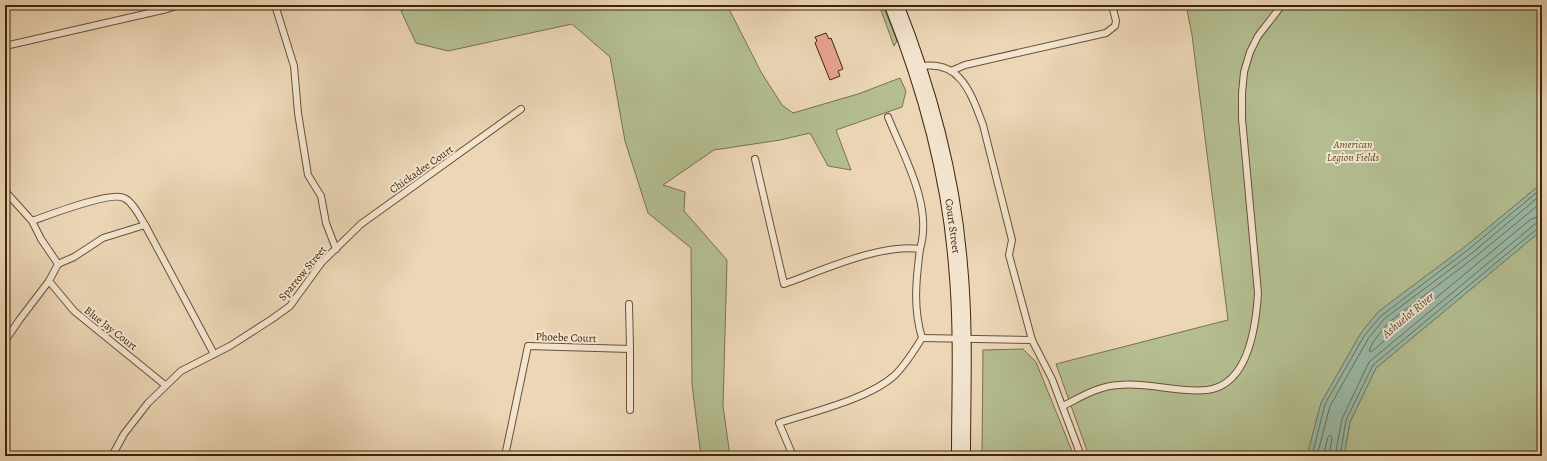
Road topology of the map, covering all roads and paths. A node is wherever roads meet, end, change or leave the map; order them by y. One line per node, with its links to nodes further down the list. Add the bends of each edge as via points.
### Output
1 (178, 5): 6 (lane, via 167,10)
2 (275, 5): 15 (lane, Sparrow Street, via 294,66 298,113 308,175 321,196 326,223)
3 (894, 5): 7 (main road, Court Street)
4 (1112, 5): 8 (lane, via 1115,26 1106,33 966,65)
5 (1282, 5): 27 (lane, via 1258,36 1244,72 1242,119 1258,293 1253,334 1243,361 1228,382 1217,388 1194,390 1137,384 1118,385 1101,388)
6 (5, 46)
7 (917, 67): 8 (lane, via 940,65); 21 (main road, Court Street, via 944,170 954,226)
8 (951, 71): 22 (lane, via 962,80 970,92 984,125 1012,240 1009,255)
9 (521, 109): 15 (lane, Chickadee Court, via 361,224)
10 (888, 117): 16 (lane, via 913,178 919,200 924,223)
11 (755, 159): 16 (lane, via 784,284 878,253 898,248)
12 (5, 191): 13 (lane)
13 (32, 221): 14 (lane, via 119,195 126,199); 17 (lane)
14 (145, 225): 17 (lane, via 103,238); 25 (lane)
15 (336, 249): 25 (lane, Sparrow Street, via 322,262 290,306)
16 (920, 249): 20 (lane, via 915,290 916,311)
17 (58, 264): 18 (lane)
18 (49, 281): 23 (lane); 26 (lane, Blue Jay Court, via 74,311)
19 (629, 304): 24 (lane)
20 (922, 338): 21 (lane); 31 (lane, via 908,360 878,387 779,423)
21 (961, 338): 22 (lane); 32 (main road, Court Street)
22 (1032, 340): 27 (lane)
23 (5, 341)
24 (630, 349): 28 (lane); 30 (lane, Phoebe Court, via 528,346)
25 (214, 354): 26 (lane, Sparrow Street, via 181,371)
26 (165, 385): 29 (lane, Sparrow Street, via 136,418)
27 (1063, 406): 33 (lane)
28 (630, 410)
29 (112, 456)
30 (505, 456)
31 (793, 456)
32 (961, 456)
33 (1081, 456)

